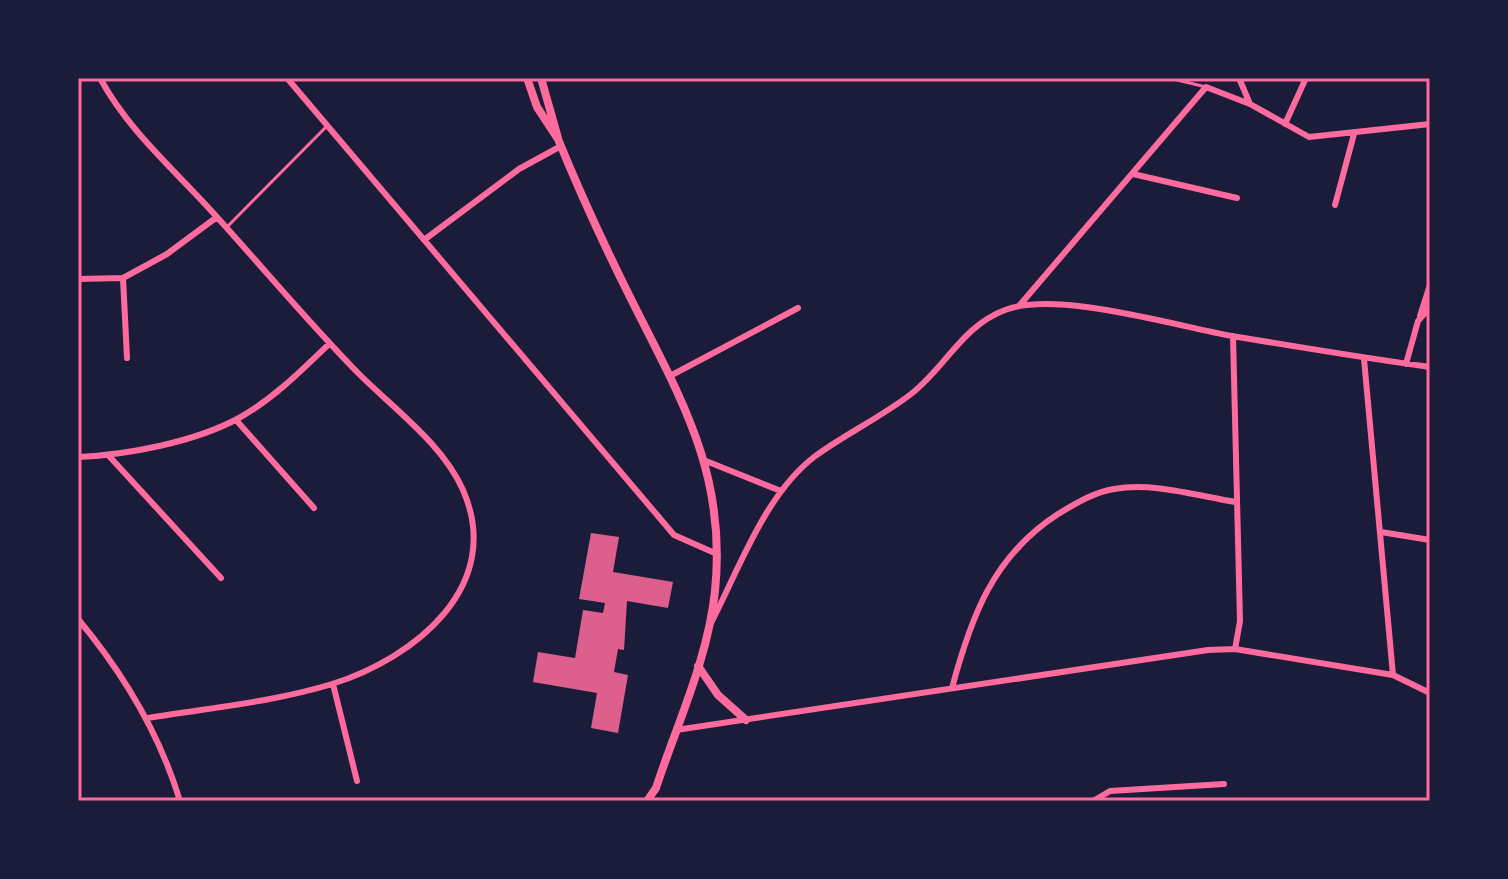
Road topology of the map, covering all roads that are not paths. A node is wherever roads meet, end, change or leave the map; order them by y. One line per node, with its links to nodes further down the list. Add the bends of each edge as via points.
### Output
1 (100, 78): 18 (street, via 140,137)
2 (287, 78): 12 (street)
3 (527, 78): 14 (street, via 537,107)
4 (541, 78): 14 (street)
5 (1169, 78): 8 (lane)
6 (1239, 78): 9 (street)
7 (1306, 78): 10 (street)
8 (1206, 87): 9 (street); 15 (street)
9 (1250, 104): 10 (street)
10 (1285, 124): 13 (street, via 1309,137)
11 (1430, 124): 13 (street)
12 (326, 127): 19 (lane); 20 (street)
13 (1354, 134): 17 (street)
14 (559, 142): 20 (street); 34 (street)
15 (1133, 174): 16 (street); 24 (street)
16 (1237, 198)
17 (1335, 205)
18 (217, 217): 19 (street); 21 (street)
19 (226, 228): 29 (street)
20 (424, 240): 44 (street, via 674,535)
21 (123, 278): 22 (street); 30 (street)
22 (78, 279)
23 (1430, 285): 27 (street)
24 (1019, 306): 28 (street, via 1070,306); 39 (street, via 973,328 914,392 813,458)
25 (1430, 307): 27 (street)
26 (798, 308): 34 (street)
27 (1418, 321): 32 (street)
28 (1233, 336): 31 (street); 40 (street)
29 (329, 344): 35 (street, via 293,379); 51 (street, via 447,465 468,503 474,536 465,581 441,619 415,641)
30 (127, 358)
31 (1364, 359): 32 (street); 42 (street)
32 (1406, 364): 33 (street)
33 (1430, 367)
34 (670, 376): 38 (street)
35 (236, 420): 36 (street); 41 (street)
36 (109, 456): 37 (street); 45 (street)
37 (78, 457)
38 (706, 461): 39 (street); 44 (street)
39 (781, 491): 47 (street)
40 (1236, 502): 48 (street, via 1240,621); 52 (street, via 1115,488 1043,524 1003,562 985,590)
41 (314, 508)
42 (1381, 532): 43 (street); 50 (street)
43 (1430, 540)
44 (717, 554): 47 (street)
45 (221, 578)
46 (78, 619): 54 (street)
47 (709, 626): 49 (street)
48 (1235, 649): 50 (street); 52 (street)
49 (698, 666): 55 (street, via 718,695); 56 (street)
50 (1393, 675): 53 (street)
51 (333, 684): 54 (street); 57 (street)
52 (952, 688): 55 (street)
53 (1430, 693)
54 (148, 718): 60 (street)
55 (746, 720): 56 (street)
56 (676, 730): 59 (street)
57 (357, 781)
58 (1224, 784): 63 (street, via 1110,791)
59 (656, 788): 61 (street); 62 (street)
60 (180, 801)
61 (647, 801)
62 (657, 801)
63 (1093, 801)

